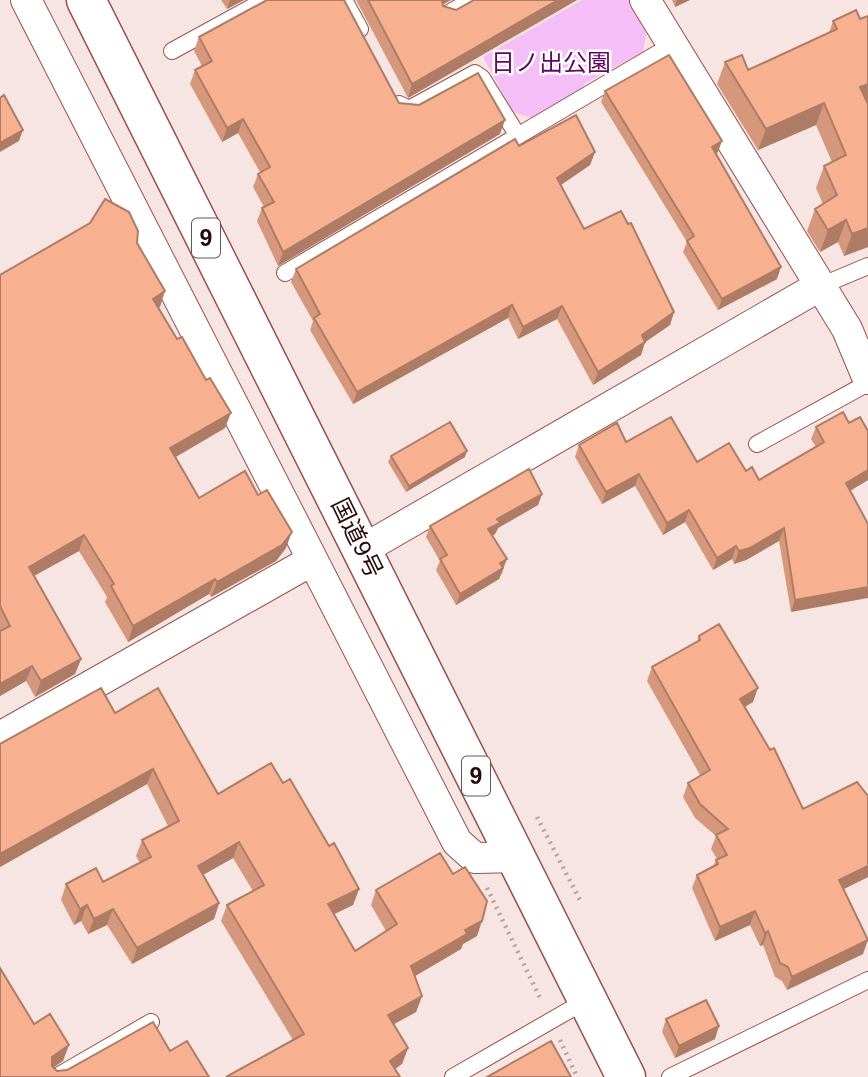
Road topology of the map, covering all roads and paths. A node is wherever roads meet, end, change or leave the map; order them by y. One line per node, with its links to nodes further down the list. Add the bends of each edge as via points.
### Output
1 (26, 0): 19 (street)
2 (86, 0): 18 (highway, 国道9号 / 9)
3 (265, 0): 10 (lane)
4 (344, 0): 9 (lane)
5 (472, 0): 7 (lane)
6 (645, 0): 8 (street)
7 (447, 14)
8 (672, 45): 12 (lane); 15 (street)
9 (370, 48)
10 (173, 51)
11 (388, 84): 12 (lane, via 401,108 409,109 475,73)
12 (518, 136): 14 (lane)
13 (868, 266): 15 (lane)
14 (285, 272)
15 (818, 287): 16 (street, via 847,329); 18 (street)
16 (868, 381): 17 (lane)
17 (757, 444)
18 (362, 550): 21 (highway, 国道9号 / 9)
19 (311, 561): 20 (street); 21 (street, via 457,842 475,858)
20 (0, 737)
21 (503, 868): 23 (highway, 国道9号 / 9); 24 (path, via 486,886)
22 (868, 980): 30 (lane)
23 (587, 1000): 24 (lane); 29 (highway, 国道9号 / 9)
24 (551, 1021): 27 (lane); 28 (path)
25 (151, 1022): 26 (lane)
26 (56, 1077)
27 (453, 1077)
28 (578, 1077)
29 (626, 1077)
30 (670, 1077)

